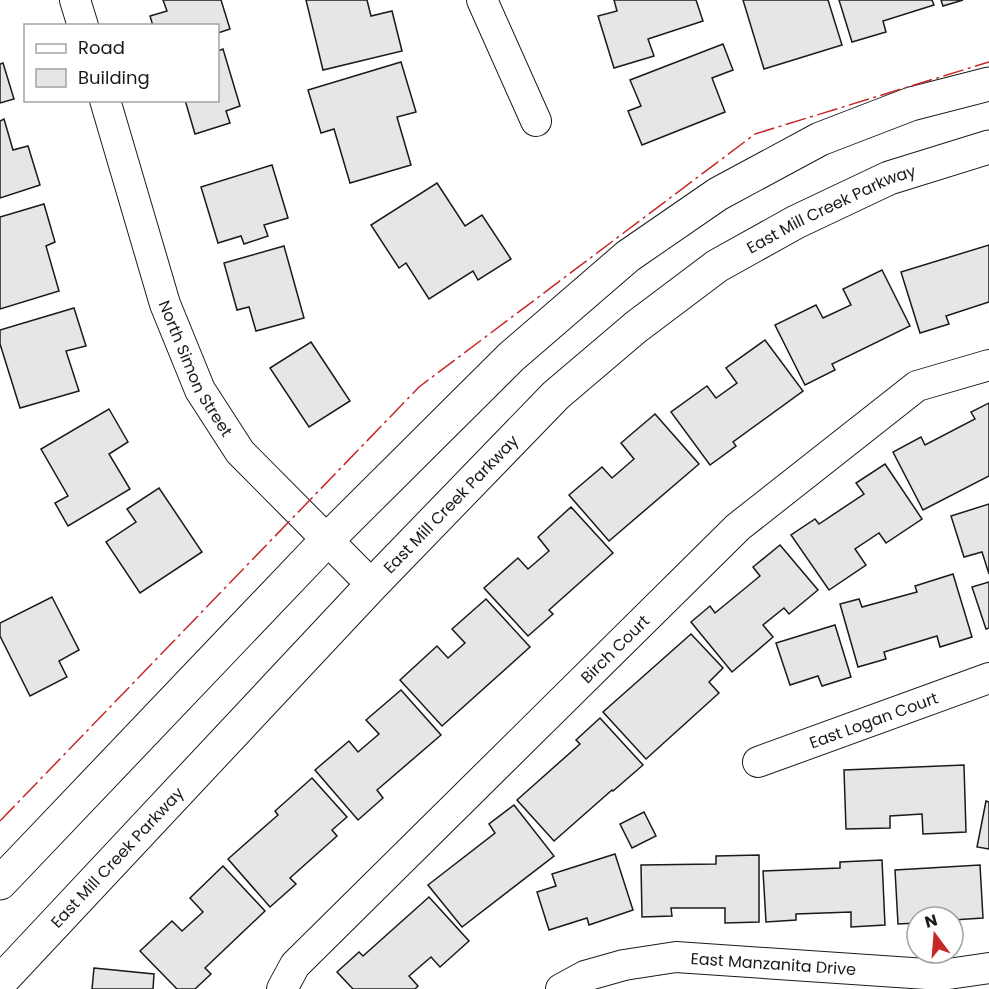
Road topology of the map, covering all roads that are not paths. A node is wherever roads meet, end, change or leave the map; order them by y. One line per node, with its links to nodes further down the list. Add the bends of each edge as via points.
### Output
1 (75, 0): 3 (street)
2 (482, 0): 6 (street)
3 (82, 24)
4 (989, 84): 9 (street, via 911,104 820,139 718,194 628,256 511,357)
5 (106, 102): 9 (street, North Simon Street, via 165,304 201,390 240,452)
6 (536, 121)
7 (989, 147): 10 (street, East Mill Creek Parkway, via 889,178 796,222 717,266 636,327 556,395)
8 (989, 365): 16 (street, Birch Court, via 917,386 738,527 295,965)
9 (327, 540): 10 (street, North Simon Street); 13 (street)
10 (372, 585): 15 (street, East Mill Creek Parkway)
11 (989, 678): 12 (street, East Logan Court)
12 (758, 762)
13 (0, 883)
14 (989, 968): 17 (street, East Manzanita Drive, via 941,975 676,957 624,965 585,976)
15 (0, 982)
16 (282, 989)
17 (561, 989)

